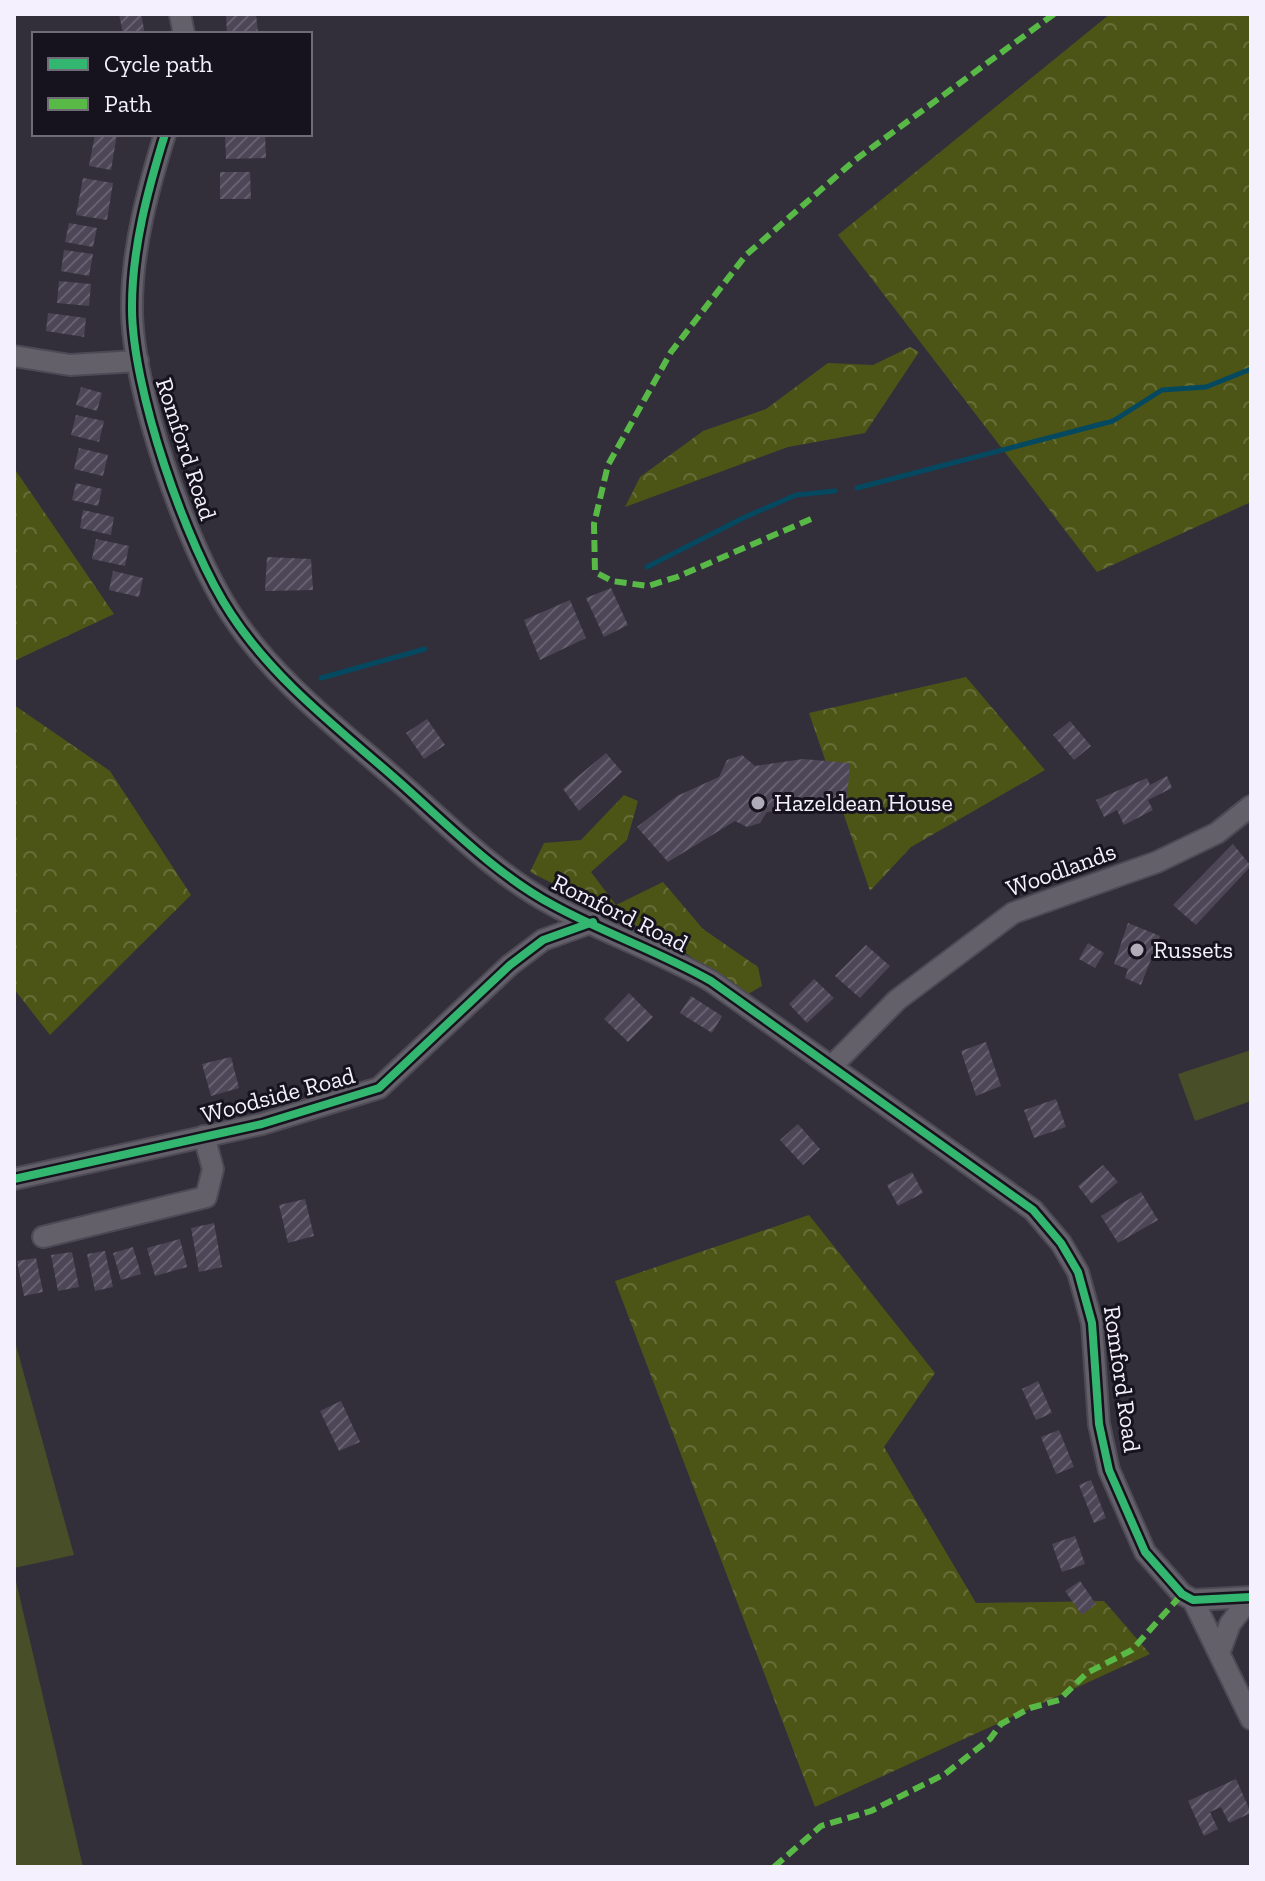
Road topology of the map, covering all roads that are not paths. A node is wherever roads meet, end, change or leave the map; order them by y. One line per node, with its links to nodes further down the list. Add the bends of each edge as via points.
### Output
1 (165, 136): 3 (street, Romford Road, via 136,255 131,307)
2 (14, 356): 3 (street, via 70,365)
3 (138, 361): 5 (street, Romford Road, via 178,504 231,614 293,689 486,858 552,905)
4 (1251, 806): 6 (street, Woodlands, via 1217,833 1157,862 1013,913 897,1000)
5 (593, 922): 6 (street, Romford Road, via 711,981); 7 (street, Woodside Road, via 543,940 510,965 379,1088)
6 (832, 1066): 11 (street, Romford Road, via 1033,1210 1061,1243 1078,1272 1092,1323 1099,1424 1109,1470 1145,1552)
7 (204, 1136): 8 (street, Woodside Road); 9 (street, via 213,1169 206,1197)
8 (14, 1179)
9 (43, 1237)
10 (1251, 1597): 11 (street); 12 (street, via 1230,1624)
11 (1193, 1600): 12 (street, Romford Road)
12 (1220, 1651): 13 (street, Romford Road)
13 (1251, 1719)

